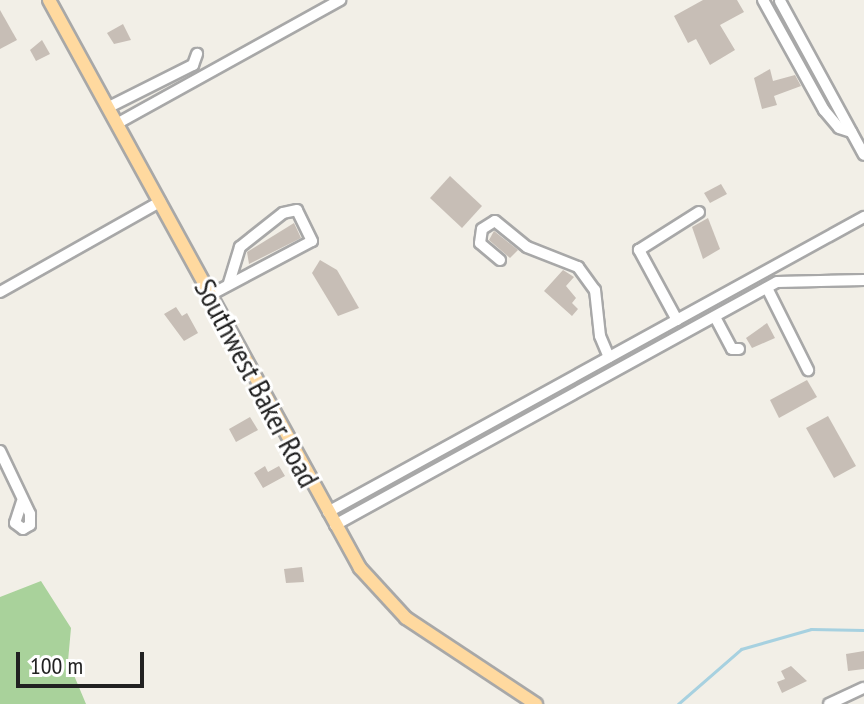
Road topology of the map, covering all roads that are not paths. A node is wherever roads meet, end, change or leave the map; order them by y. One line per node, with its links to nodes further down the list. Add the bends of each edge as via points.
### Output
1 (49, 0): 6 (main road, Southwest Baker Road)
2 (340, 0): 7 (street)
3 (763, 0): 8 (street, via 824,110 839,128)
4 (780, 1): 8 (street)
5 (197, 54): 6 (street, via 193,65)
6 (111, 106): 7 (main road, Southwest Baker Road)
7 (120, 122): 10 (main road, Southwest Baker Road)
8 (851, 132): 9 (street)
9 (864, 155)
10 (160, 202): 17 (street); 18 (main road, Southwest Baker Road)
11 (699, 212): 20 (street, via 639,250)
12 (864, 217): 20 (street)
13 (500, 260): 22 (street, via 480,243 482,229 495,221 527,247 578,267 595,290 600,336)
14 (864, 280): 16 (street, via 790,281)
15 (229, 284): 15 (street, via 312,241 297,210 283,213 240,247); 18 (street)
16 (767, 288): 19 (street); 23 (street)
17 (0, 292)
18 (210, 295): 26 (main road, Southwest Baker Road)
19 (715, 317): 21 (street, via 732,349); 27 (street)
20 (677, 320): 22 (street)
21 (739, 349)
22 (609, 357): 26 (street)
23 (808, 370)
24 (0, 451): 25 (street)
25 (22, 502)
26 (328, 512): 27 (main road, Southwest Baker Road)
27 (335, 525): 29 (main road, Southwest Baker Road, via 360,568 392,605)
28 (864, 688): 30 (street)
29 (536, 704)
30 (829, 704)

